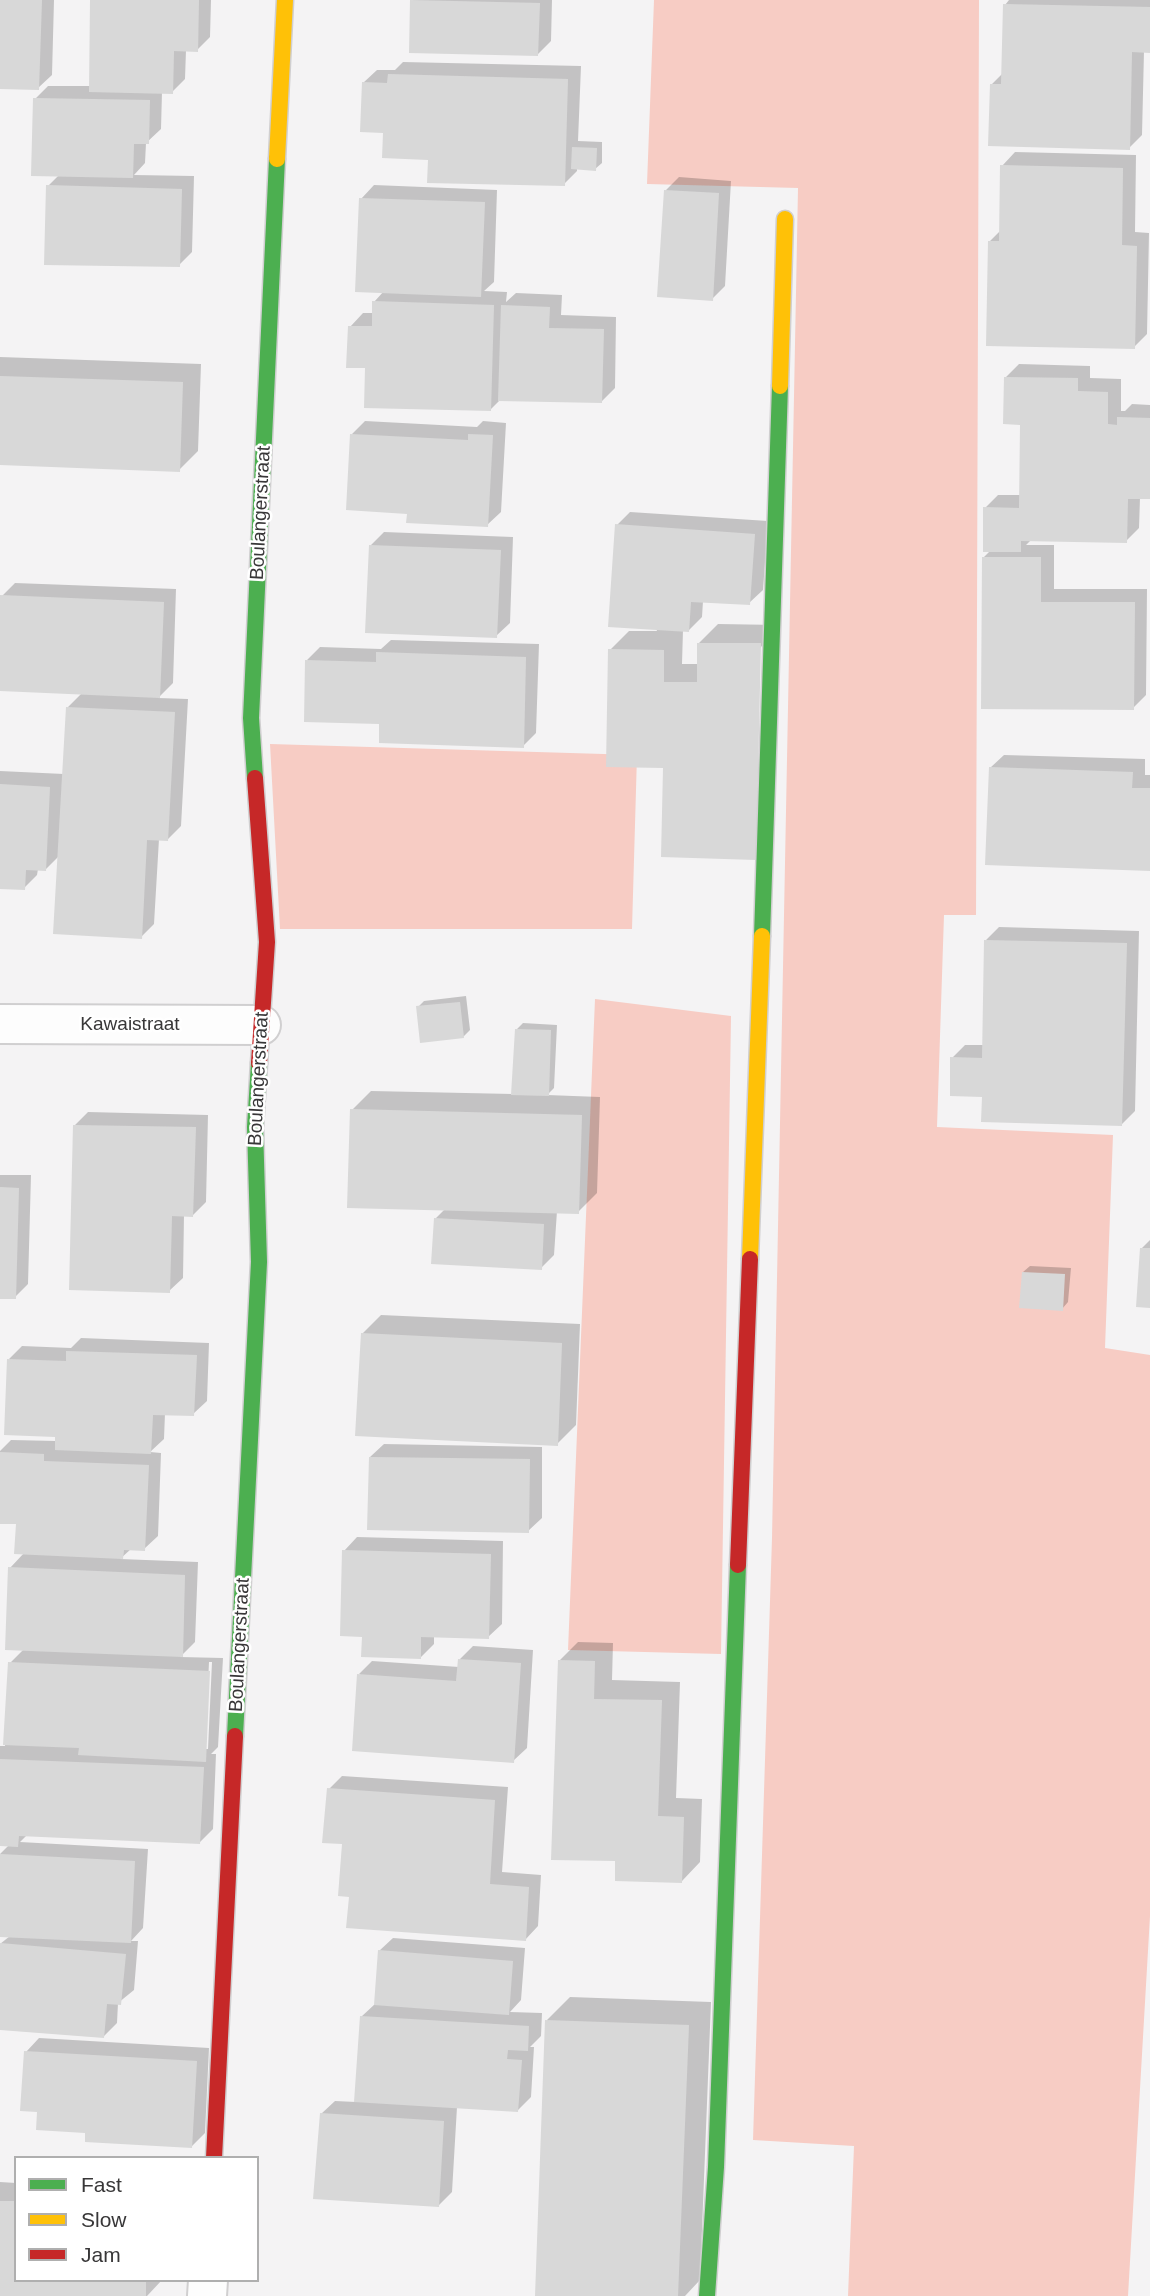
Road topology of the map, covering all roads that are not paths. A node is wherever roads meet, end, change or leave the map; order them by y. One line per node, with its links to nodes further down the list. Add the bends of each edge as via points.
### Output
1 (285, 0): 4 (street, Boulangerstraat, via 251,718 267,942)
2 (785, 219): 6 (street, via 754,1171 716,2167)
3 (0, 1024): 4 (street, Kawaistraat)
4 (261, 1025): 5 (street, Boulangerstraat, via 255,1126 259,1262)
5 (214, 2156)
6 (707, 2296)

